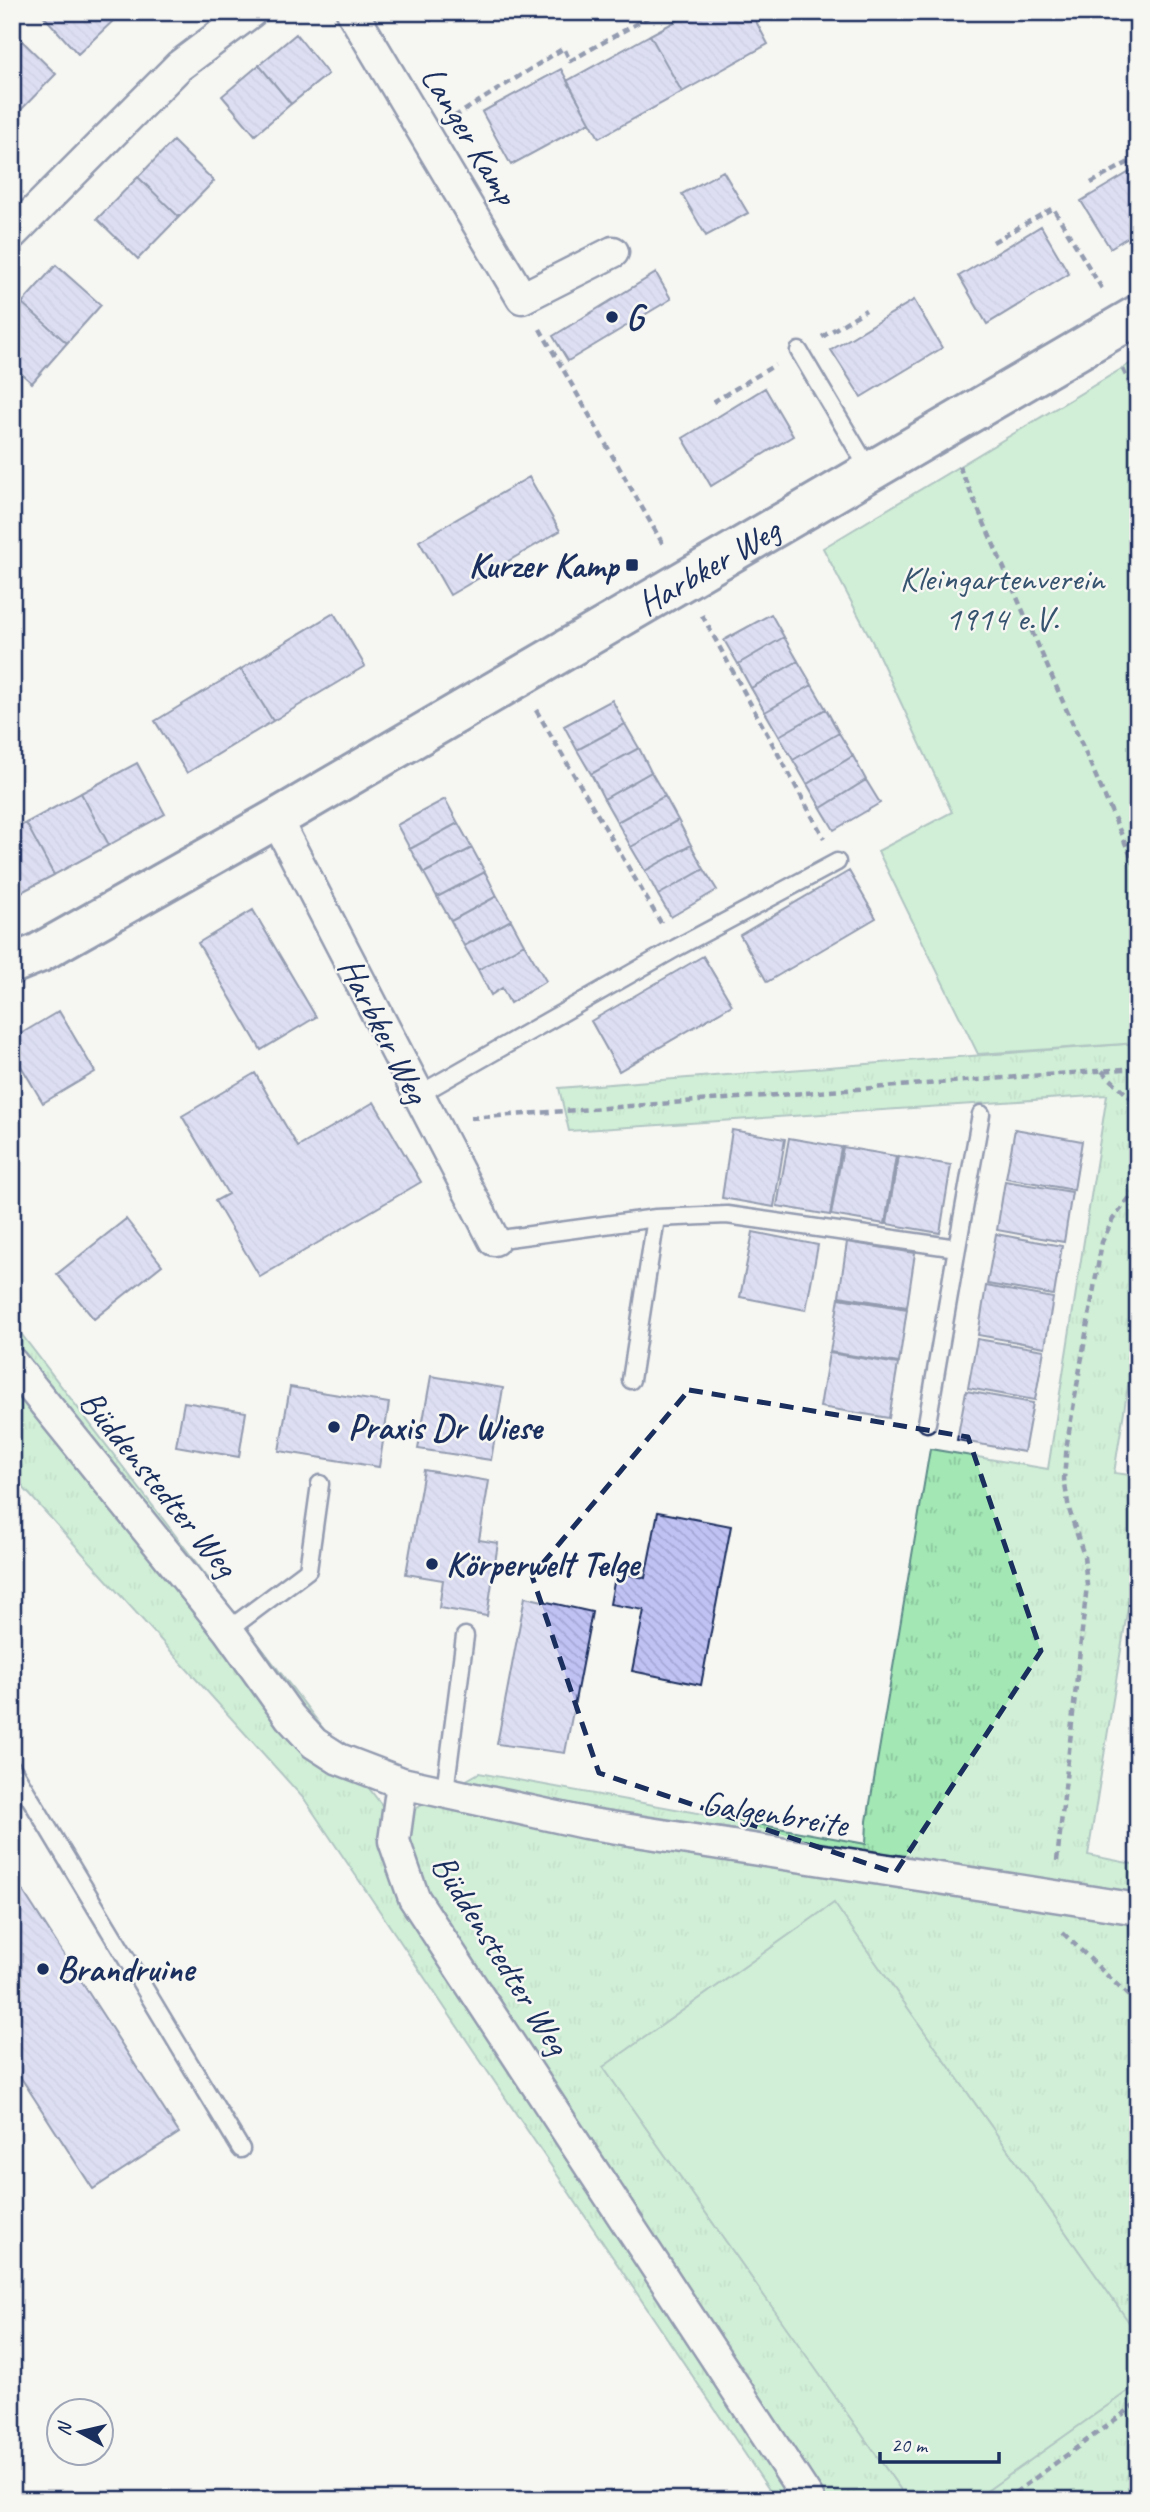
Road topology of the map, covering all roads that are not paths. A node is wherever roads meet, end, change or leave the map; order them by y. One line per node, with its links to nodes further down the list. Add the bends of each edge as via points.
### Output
1 (251, 12): 3 (street, via 179,66)
2 (352, 12): 4 (street, Langer Kamp, via 522,298)
3 (12, 234)
4 (613, 251)
5 (1130, 319): 7 (main road, Harbker Weg)
6 (799, 351): 7 (lane)
7 (870, 471): 8 (main road, Harbker Weg)
8 (276, 819): 10 (main road, Harbker Weg); 11 (street, Harbker Weg)
9 (837, 862): 11 (lane)
10 (12, 964)
11 (418, 1095): 14 (street, Harbker Weg)
12 (981, 1114): 15 (lane)
13 (656, 1218): 14 (lane); 15 (lane, via 727,1215); 17 (lane)
14 (494, 1240)
15 (957, 1248): 18 (lane)
16 (12, 1363): 20 (street, Büddenstedter Weg)
17 (631, 1380)
18 (927, 1423)
19 (320, 1484): 20 (lane, via 308,1570)
20 (228, 1630): 23 (street, Büddenstedter Weg, via 314,1743 365,1771)
21 (465, 1636): 24 (lane)
22 (12, 1769): 26 (lane)
23 (402, 1783): 24 (street, Galgenbreite); 27 (street, Büddenstedter Weg, via 394,1841 414,1898)
24 (445, 1791): 25 (street, Galgenbreite, via 584,1823)
25 (1138, 1909)
26 (241, 2149)
27 (809, 2500)

